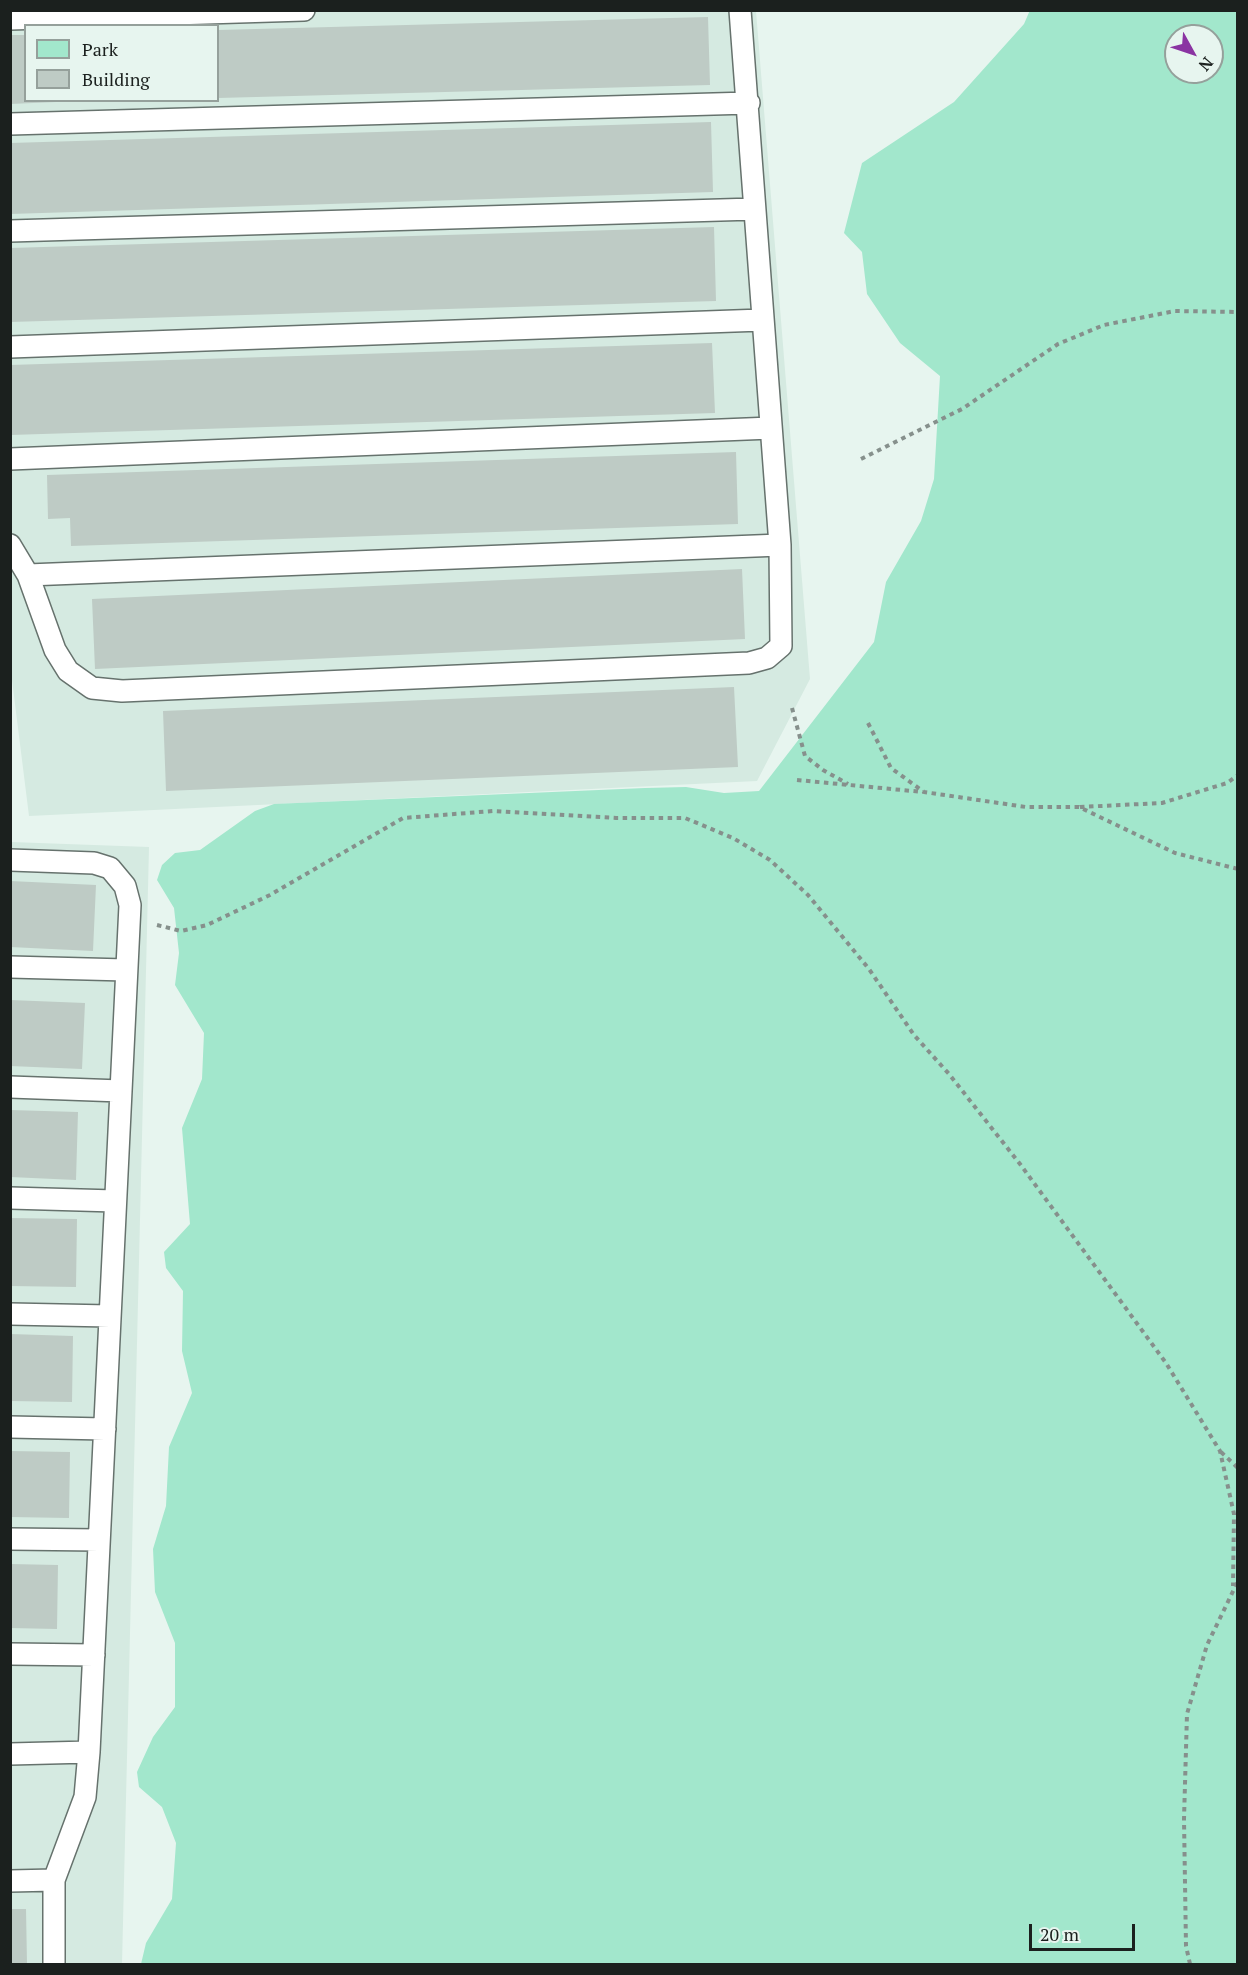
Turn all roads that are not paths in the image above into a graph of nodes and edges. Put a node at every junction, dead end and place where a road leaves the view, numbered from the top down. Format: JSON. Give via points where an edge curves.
{"nodes":[{"id":1,"x":304,"y":10,"type":"edge"},
{"id":2,"x":740,"y":10,"type":"edge"},
{"id":3,"x":10,"y":19,"type":"edge"},
{"id":4,"x":749,"y":103,"type":"junction"},
{"id":5,"x":10,"y":124,"type":"edge"},
{"id":6,"x":754,"y":209,"type":"junction"},
{"id":7,"x":10,"y":231,"type":"edge"},
{"id":8,"x":762,"y":320,"type":"junction"},
{"id":9,"x":10,"y":347,"type":"edge"},
{"id":10,"x":771,"y":428,"type":"junction"},
{"id":11,"x":10,"y":459,"type":"edge"},
{"id":12,"x":10,"y":545,"type":"edge"},
{"id":13,"x":780,"y":545,"type":"junction"},
{"id":14,"x":28,"y":575,"type":"junction"},
{"id":15,"x":10,"y":860,"type":"edge"},
{"id":16,"x":10,"y":967,"type":"edge"},
{"id":17,"x":126,"y":970,"type":"junction"},
{"id":18,"x":10,"y":1087,"type":"edge"},
{"id":19,"x":121,"y":1091,"type":"junction"},
{"id":20,"x":10,"y":1198,"type":"edge"},
{"id":21,"x":116,"y":1201,"type":"junction"},
{"id":22,"x":10,"y":1314,"type":"edge"},
{"id":23,"x":110,"y":1316,"type":"junction"},
{"id":24,"x":10,"y":1427,"type":"edge"},
{"id":25,"x":105,"y":1429,"type":"junction"},
{"id":26,"x":10,"y":1539,"type":"edge"},
{"id":27,"x":99,"y":1540,"type":"junction"},
{"id":28,"x":10,"y":1654,"type":"edge"},
{"id":29,"x":94,"y":1655,"type":"junction"},
{"id":30,"x":89,"y":1752,"type":"junction"},
{"id":31,"x":10,"y":1754,"type":"edge"},
{"id":32,"x":54,"y":1880,"type":"junction"},
{"id":33,"x":10,"y":1881,"type":"edge"},
{"id":34,"x":54,"y":1965,"type":"edge"}],
"edges":[{"from":1,"to":3,"type":"lane"},
{"from":2,"to":4,"type":"lane"},
{"from":4,"to":5,"type":"lane"},
{"from":4,"to":6,"type":"lane"},
{"from":6,"to":7,"type":"lane"},
{"from":6,"to":8,"type":"lane"},
{"from":8,"to":9,"type":"lane"},
{"from":8,"to":10,"type":"lane"},
{"from":10,"to":11,"type":"lane"},
{"from":10,"to":13,"type":"lane"},
{"from":12,"to":14,"type":"lane"},
{"from":13,"to":14,"type":"lane"},
{"from":13,"to":14,"type":"lane","via":[[781,646],[767,658],[749,663],[122,691],[92,688],[68,671],[55,650]]},
{"from":15,"to":17,"type":"lane","via":[[94,862],[110,868],[125,886],[130,905]]},
{"from":16,"to":17,"type":"lane"},
{"from":17,"to":19,"type":"lane"},
{"from":18,"to":19,"type":"lane"},
{"from":19,"to":21,"type":"lane"},
{"from":20,"to":21,"type":"lane"},
{"from":21,"to":23,"type":"lane"},
{"from":22,"to":23,"type":"lane"},
{"from":23,"to":25,"type":"lane"},
{"from":24,"to":25,"type":"lane"},
{"from":25,"to":27,"type":"lane"},
{"from":26,"to":27,"type":"lane"},
{"from":27,"to":29,"type":"lane"},
{"from":28,"to":29,"type":"lane"},
{"from":29,"to":30,"type":"lane"},
{"from":30,"to":31,"type":"lane"},
{"from":30,"to":32,"type":"lane","via":[[85,1797]]},
{"from":32,"to":33,"type":"lane"},
{"from":32,"to":34,"type":"lane"}]}
